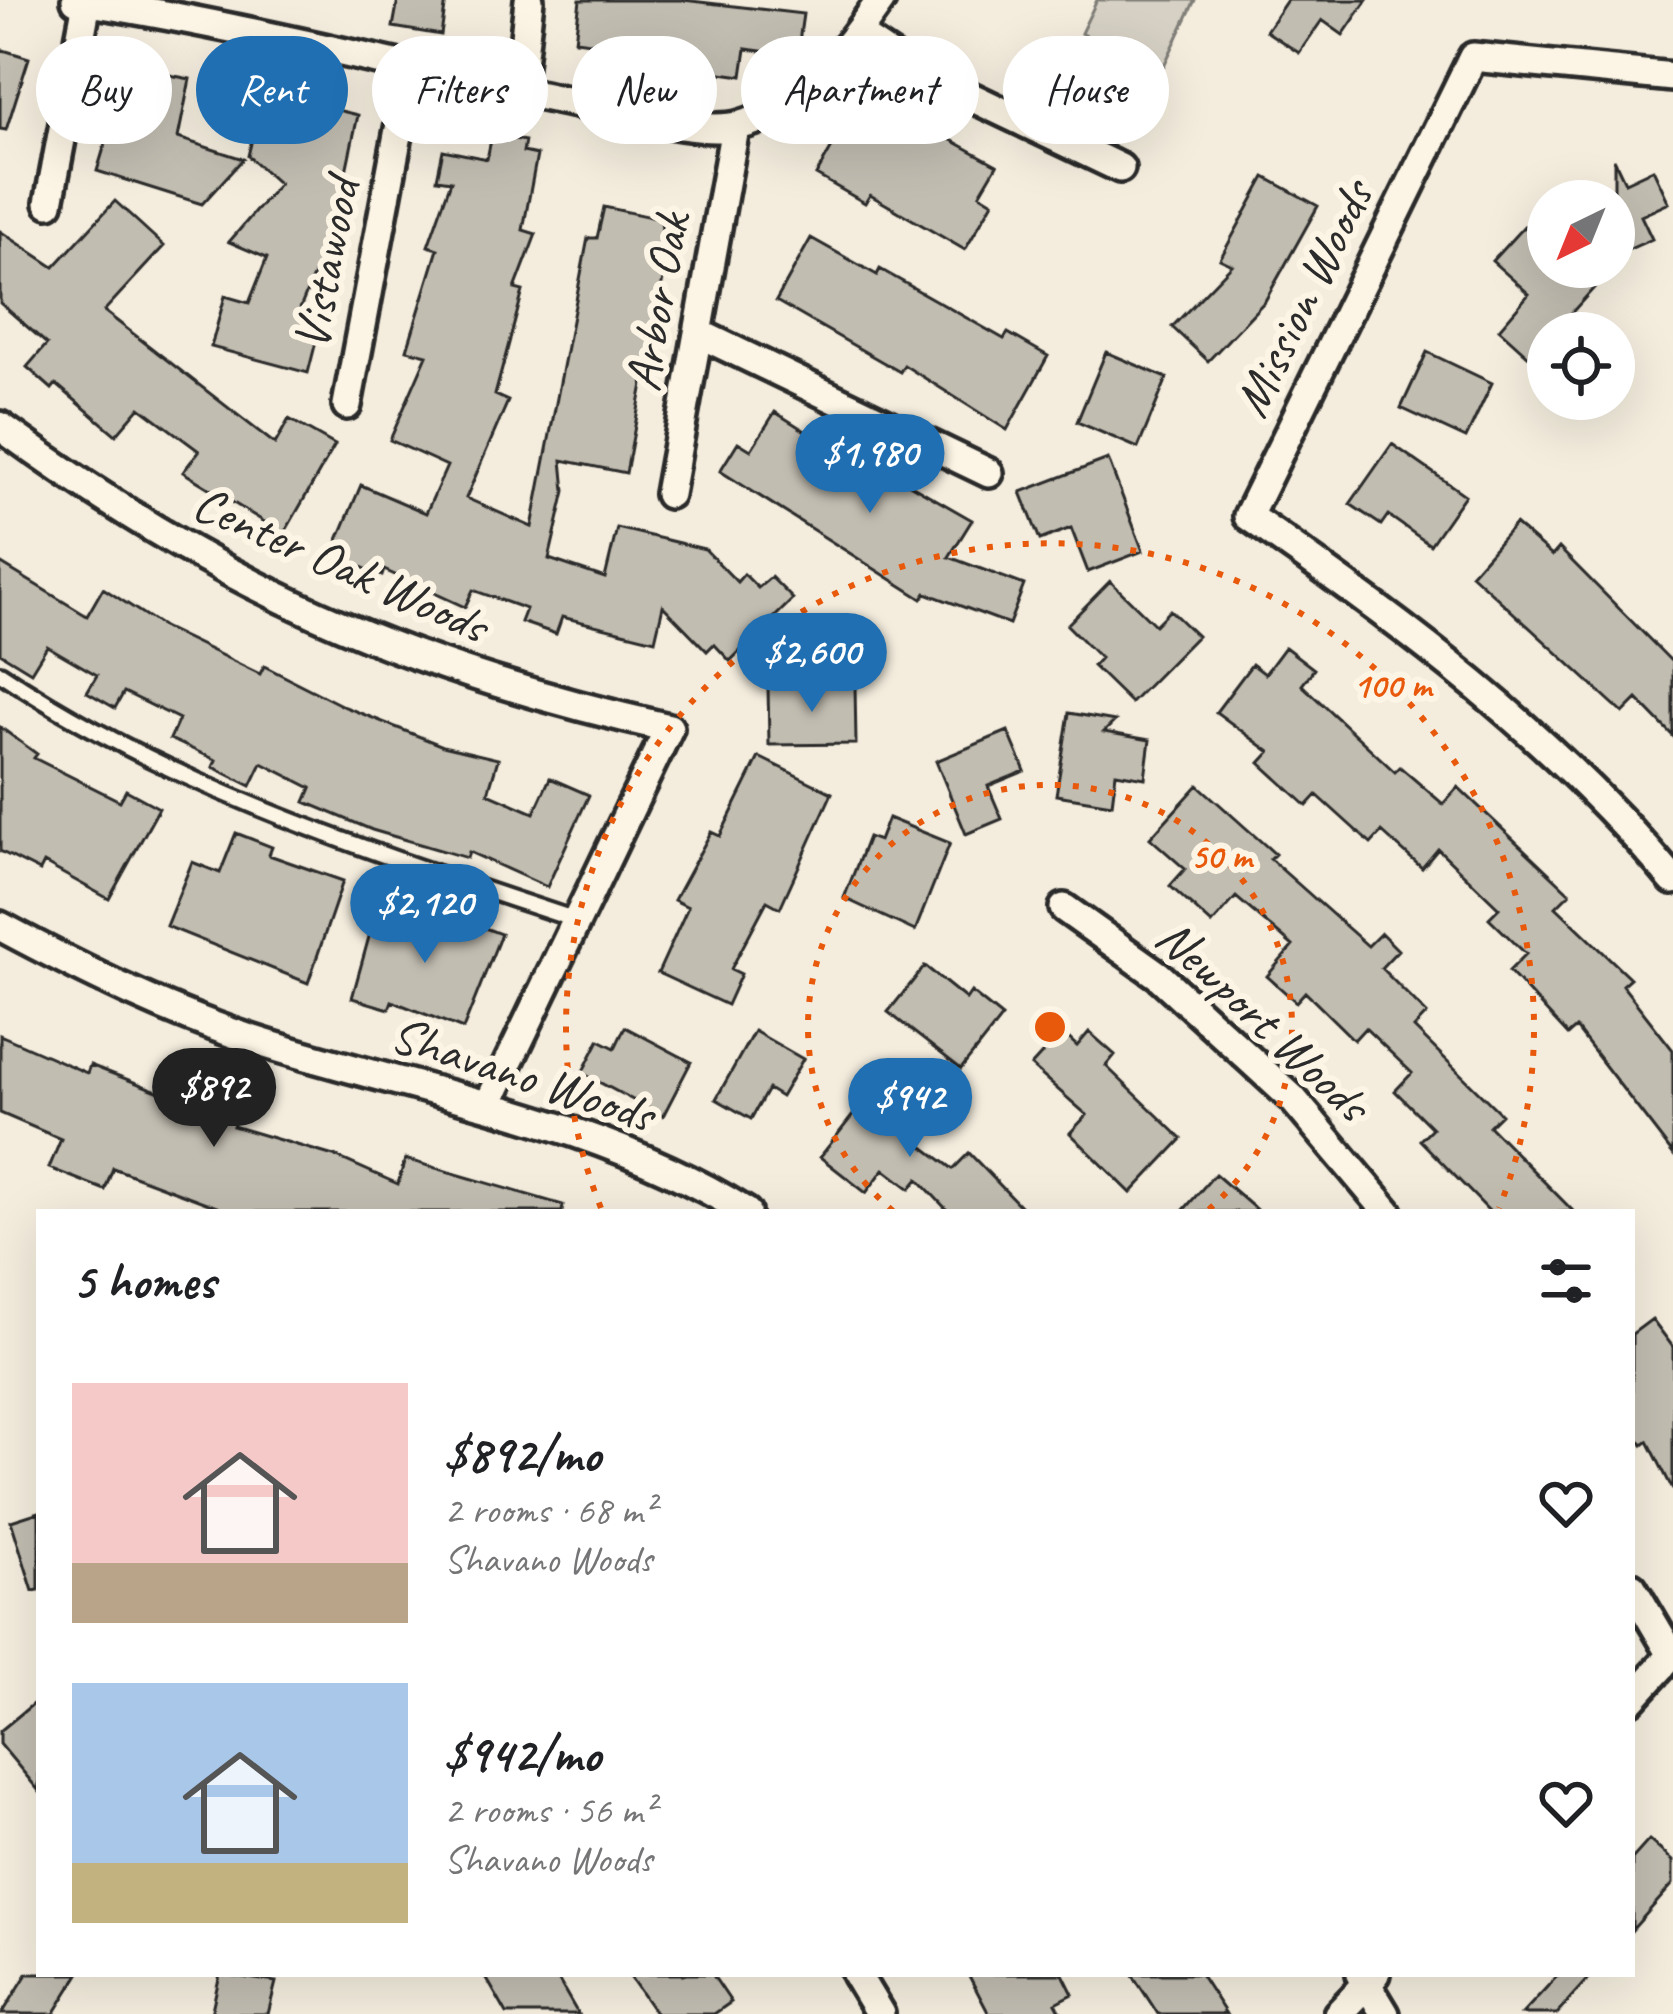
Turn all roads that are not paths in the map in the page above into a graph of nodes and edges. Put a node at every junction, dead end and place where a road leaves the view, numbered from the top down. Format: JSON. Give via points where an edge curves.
{"nodes":[{"id":1,"x":529,"y":0,"type":"edge"},
{"id":2,"x":881,"y":0,"type":"edge"},
{"id":3,"x":81,"y":1,"type":"edge"},
{"id":4,"x":192,"y":9,"type":"edge"},
{"id":5,"x":856,"y":34,"type":"junction"},
{"id":6,"x":525,"y":36,"type":"edge"},
{"id":7,"x":372,"y":59,"type":"edge"},
{"id":8,"x":1673,"y":77,"type":"edge"},
{"id":9,"x":548,"y":98,"type":"edge"},
{"id":10,"x":735,"y":128,"type":"junction"},
{"id":11,"x":396,"y":144,"type":"edge"},
{"id":12,"x":1120,"y":168,"type":"dead end"},
{"id":13,"x":49,"y":203,"type":"dead end"},
{"id":14,"x":700,"y":334,"type":"junction"},
{"id":15,"x":347,"y":405,"type":"dead end"},
{"id":16,"x":0,"y":426,"type":"edge"},
{"id":17,"x":989,"y":472,"type":"dead end"},
{"id":18,"x":669,"y":494,"type":"dead end"},
{"id":19,"x":0,"y":673,"type":"edge"},
{"id":20,"x":1673,"y":880,"type":"edge"},
{"id":21,"x":1064,"y":908,"type":"dead end"},
{"id":22,"x":576,"y":920,"type":"junction"},
{"id":23,"x":0,"y":926,"type":"edge"},
{"id":24,"x":489,"y":1103,"type":"junction"},
{"id":25,"x":740,"y":1209,"type":"edge"},
{"id":26,"x":1385,"y":1209,"type":"edge"},
{"id":27,"x":1635,"y":1592,"type":"edge"},
{"id":28,"x":1673,"y":1655,"type":"edge"},
{"id":29,"x":1635,"y":1696,"type":"edge"},
{"id":30,"x":858,"y":1977,"type":"edge"},
{"id":31,"x":1368,"y":1977,"type":"edge"},
{"id":32,"x":880,"y":2014,"type":"edge"},
{"id":33,"x":1338,"y":2014,"type":"edge"},
{"id":34,"x":1385,"y":2014,"type":"edge"}],
"edges":[{"from":1,"to":6,"type":"street"},
{"from":2,"to":5,"type":"street"},
{"from":3,"to":4,"type":"street"},
{"from":3,"to":13,"type":"street"},
{"from":4,"to":7,"type":"street"},
{"from":5,"to":10,"type":"street","via":[[815,83]]},
{"from":5,"to":12,"type":"street"},
{"from":8,"to":20,"type":"street","name":"Mission Woods","via":[[1473,57],[1248,516],[1487,694]]},
{"from":9,"to":10,"type":"street"},
{"from":10,"to":14,"type":"street","name":"Arbor Oak"},
{"from":11,"to":15,"type":"street","name":"Vistawood"},
{"from":14,"to":17,"type":"street"},
{"from":14,"to":18,"type":"street","name":"Arbor Oak"},
{"from":16,"to":22,"type":"street","name":"Center Oak Woods","via":[[107,504],[243,584],[388,649],[538,698],[669,728]]},
{"from":19,"to":22,"type":"lane","via":[[56,711],[285,823]]},
{"from":21,"to":26,"type":"street","name":"Newport Woods","via":[[1158,975],[1292,1098]]},
{"from":22,"to":24,"type":"street"},
{"from":23,"to":24,"type":"street","name":"Shavano Woods","via":[[102,980],[262,1043]]},
{"from":24,"to":25,"type":"street","name":"Shavano Woods","via":[[626,1152]]},
{"from":27,"to":28,"type":"street"},
{"from":28,"to":29,"type":"street"},
{"from":30,"to":32,"type":"street"},
{"from":31,"to":33,"type":"street"},
{"from":31,"to":34,"type":"street"}]}
